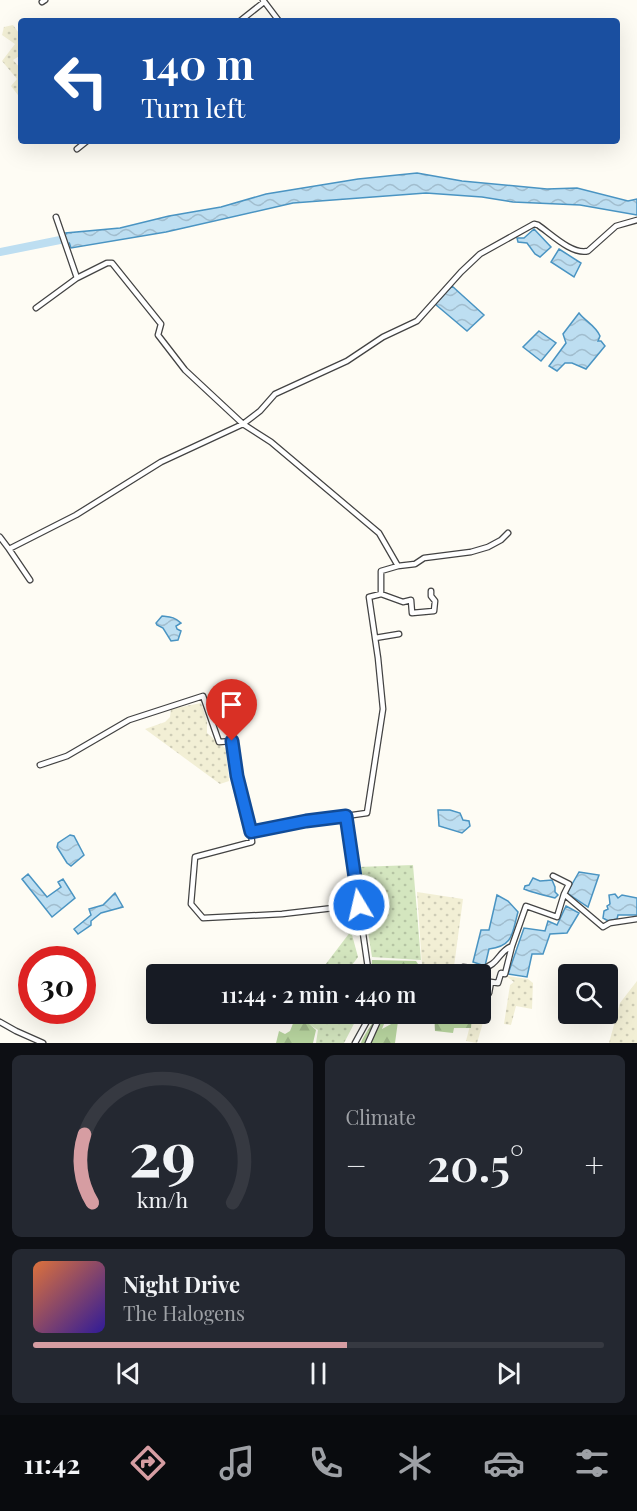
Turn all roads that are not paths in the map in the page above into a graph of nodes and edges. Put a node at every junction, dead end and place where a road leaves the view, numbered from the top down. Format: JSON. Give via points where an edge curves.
{"nodes":[{"id":1,"x":263,"y":1,"type":"edge"},
{"id":2,"x":243,"y":18,"type":"edge"},
{"id":3,"x":277,"y":18,"type":"edge"},
{"id":4,"x":83,"y":144,"type":"edge"},
{"id":5,"x":77,"y":148,"type":"dead end"},
{"id":6,"x":56,"y":217,"type":"dead end"},
{"id":7,"x":637,"y":220,"type":"edge"},
{"id":8,"x":77,"y":278,"type":"junction"},
{"id":9,"x":36,"y":308,"type":"dead end"},
{"id":10,"x":243,"y":424,"type":"junction"},
{"id":11,"x":508,"y":533,"type":"dead end"},
{"id":12,"x":0,"y":537,"type":"edge"},
{"id":13,"x":9,"y":549,"type":"junction"},
{"id":14,"x":398,"y":566,"type":"junction"},
{"id":15,"x":30,"y":579,"type":"dead end"},
{"id":16,"x":431,"y":591,"type":"dead end"},
{"id":17,"x":381,"y":594,"type":"junction"},
{"id":18,"x":399,"y":634,"type":"dead end"},
{"id":19,"x":375,"y":638,"type":"junction"},
{"id":20,"x":40,"y":765,"type":"dead end"},
{"id":21,"x":346,"y":816,"type":"junction"},
{"id":22,"x":251,"y":832,"type":"junction"},
{"id":23,"x":553,"y":876,"type":"dead end"},
{"id":24,"x":564,"y":894,"type":"junction"},
{"id":25,"x":359,"y":905,"type":"junction"},
{"id":26,"x":637,"y":919,"type":"edge"},
{"id":27,"x":512,"y":946,"type":"junction"},
{"id":28,"x":367,"y":964,"type":"edge"},
{"id":29,"x":491,"y":966,"type":"edge"},
{"id":30,"x":491,"y":982,"type":"edge"},
{"id":31,"x":0,"y":1022,"type":"edge"},
{"id":32,"x":365,"y":1024,"type":"edge"},
{"id":33,"x":377,"y":1024,"type":"edge"},
{"id":34,"x":43,"y":1043,"type":"edge"},
{"id":35,"x":355,"y":1043,"type":"edge"},
{"id":36,"x":368,"y":1043,"type":"edge"}],
"edges":[{"from":1,"to":2,"type":"street"},
{"from":1,"to":3,"type":"street"},
{"from":4,"to":5,"type":"street"},
{"from":6,"to":8,"type":"street"},
{"from":7,"to":10,"type":"street","via":[[616,226],[582,252],[538,225],[519,231],[480,254],[417,321],[347,361],[275,394]]},
{"from":8,"to":9,"type":"street"},
{"from":8,"to":10,"type":"street","via":[[107,262],[116,266],[161,324],[158,335],[185,370]]},
{"from":10,"to":13,"type":"street","via":[[161,462],[76,515]]},
{"from":10,"to":14,"type":"street","via":[[271,442],[379,533]]},
{"from":11,"to":14,"type":"street","via":[[480,549]]},
{"from":12,"to":13,"type":"street"},
{"from":13,"to":15,"type":"street"},
{"from":14,"to":17,"type":"street","via":[[381,571]]},
{"from":16,"to":17,"type":"street","via":[[434,611],[412,614],[411,600],[403,602]]},
{"from":17,"to":19,"type":"street","via":[[369,597]]},
{"from":18,"to":19,"type":"street"},
{"from":19,"to":21,"type":"street","via":[[382,710],[367,813]]},
{"from":20,"to":22,"type":"street","via":[[67,756],[129,720],[203,696],[219,742],[232,741]]},
{"from":21,"to":22,"type":"street"},
{"from":21,"to":25,"type":"street"},
{"from":22,"to":25,"type":"street","via":[[252,842],[195,857],[191,904],[203,918]]},
{"from":23,"to":24,"type":"street","via":[[569,884]]},
{"from":24,"to":26,"type":"street","via":[[603,927],[610,922]]},
{"from":24,"to":27,"type":"street","via":[[557,917],[526,906]]},
{"from":25,"to":28,"type":"street"},
{"from":27,"to":29,"type":"street","via":[[504,949]]},
{"from":27,"to":30,"type":"street","via":[[505,974],[501,972],[498,983]]},
{"from":31,"to":34,"type":"street"},
{"from":32,"to":35,"type":"street"},
{"from":33,"to":36,"type":"street"}]}
